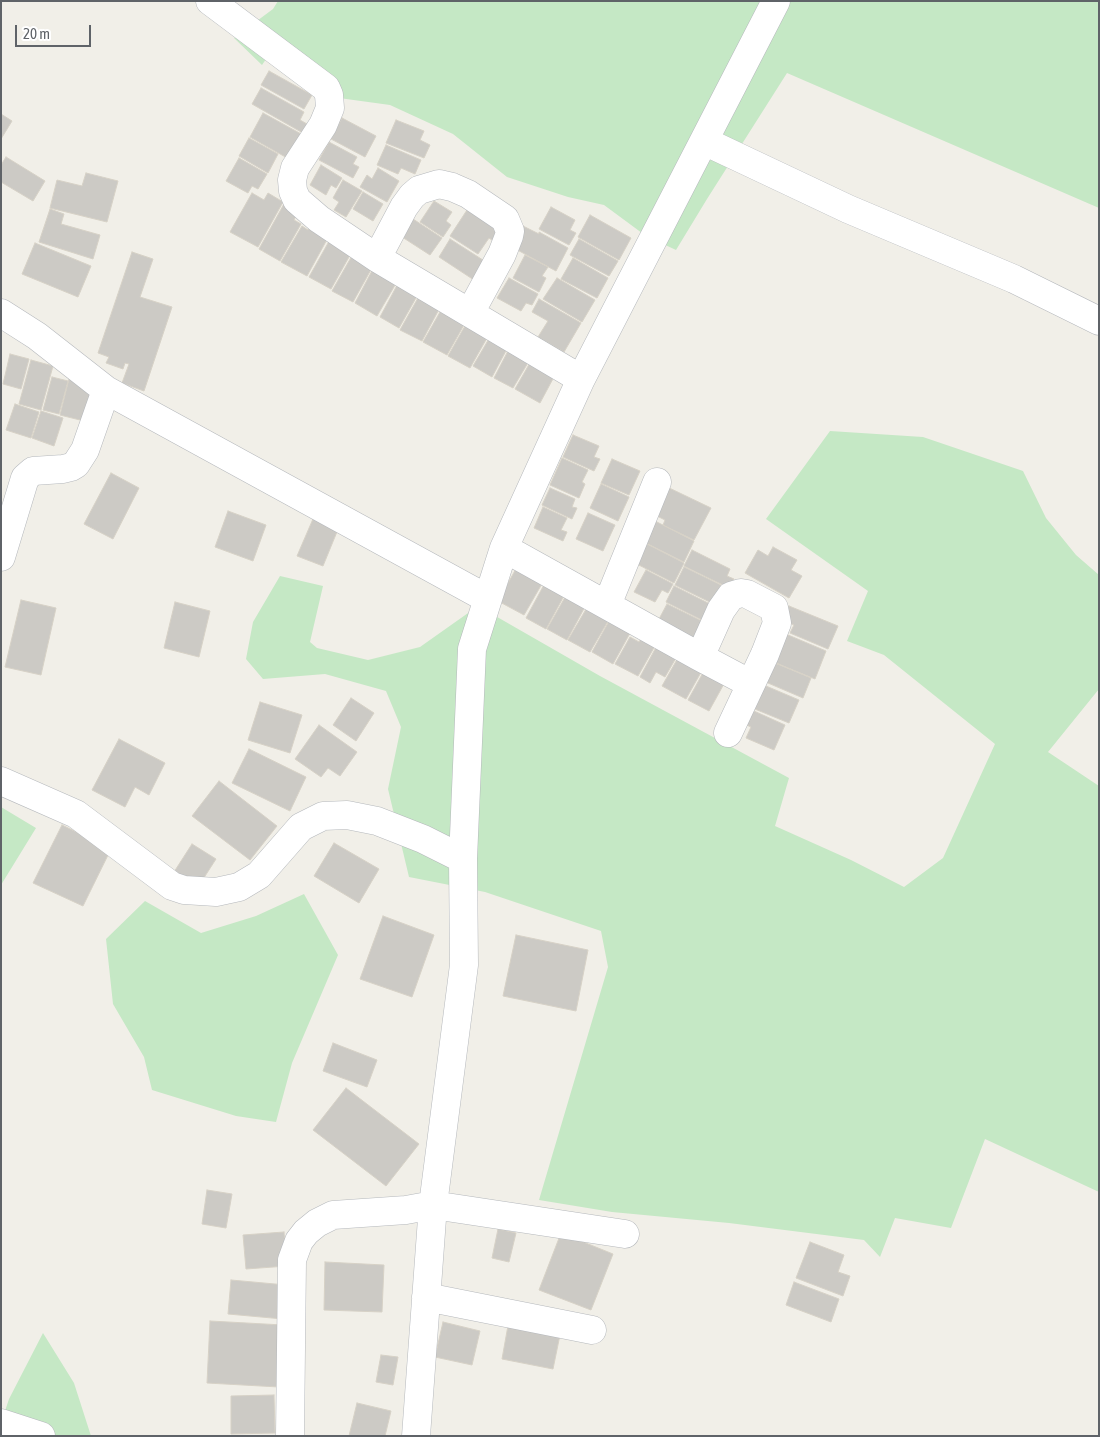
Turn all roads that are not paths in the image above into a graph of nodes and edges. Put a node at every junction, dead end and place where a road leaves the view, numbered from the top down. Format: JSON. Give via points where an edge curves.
{"nodes":[{"id":1,"x":210,"y":1,"type":"edge"},
{"id":2,"x":776,"y":1,"type":"edge"},
{"id":3,"x":704,"y":141,"type":"junction"},
{"id":4,"x":378,"y":258,"type":"junction"},
{"id":5,"x":1,"y":312,"type":"edge"},
{"id":6,"x":470,"y":313,"type":"junction"},
{"id":7,"x":1099,"y":321,"type":"edge"},
{"id":8,"x":581,"y":379,"type":"junction"},
{"id":9,"x":106,"y":390,"type":"junction"},
{"id":10,"x":657,"y":482,"type":"dead end"},
{"id":11,"x":504,"y":548,"type":"junction"},
{"id":12,"x":1,"y":557,"type":"edge"},
{"id":13,"x":488,"y":599,"type":"junction"},
{"id":14,"x":607,"y":604,"type":"junction"},
{"id":15,"x":700,"y":657,"type":"junction"},
{"id":16,"x":751,"y":684,"type":"junction"},
{"id":17,"x":728,"y":733,"type":"dead end"},
{"id":18,"x":1,"y":781,"type":"edge"},
{"id":19,"x":463,"y":859,"type":"junction"},
{"id":20,"x":433,"y":1205,"type":"junction"},
{"id":21,"x":625,"y":1234,"type":"dead end"},
{"id":22,"x":426,"y":1297,"type":"junction"},
{"id":23,"x":592,"y":1330,"type":"dead end"},
{"id":24,"x":1,"y":1423,"type":"edge"},
{"id":25,"x":41,"y":1436,"type":"edge"},
{"id":26,"x":290,"y":1436,"type":"edge"},
{"id":27,"x":416,"y":1436,"type":"edge"}],
"edges":[{"from":1,"to":4,"type":"street","via":[[326,88],[330,108],[316,137],[295,168],[292,191],[297,200],[319,218]]},
{"from":2,"to":3,"type":"street"},
{"from":3,"to":7,"type":"street"},
{"from":3,"to":8,"type":"street"},
{"from":4,"to":6,"type":"street"},
{"from":4,"to":6,"type":"street","via":[[404,207],[419,190],[439,184],[468,194],[505,220],[510,231],[502,254]]},
{"from":5,"to":9,"type":"street"},
{"from":6,"to":8,"type":"street"},
{"from":8,"to":11,"type":"street"},
{"from":9,"to":12,"type":"street","via":[[76,464],[63,469],[33,471],[25,478]]},
{"from":9,"to":13,"type":"street"},
{"from":10,"to":14,"type":"street"},
{"from":11,"to":13,"type":"street"},
{"from":11,"to":14,"type":"street"},
{"from":13,"to":19,"type":"street","via":[[472,649]]},
{"from":14,"to":15,"type":"street"},
{"from":15,"to":16,"type":"street"},
{"from":15,"to":16,"type":"street","via":[[726,600],[741,593],[760,600],[774,608],[777,623]]},
{"from":16,"to":17,"type":"street"},
{"from":18,"to":19,"type":"street","via":[[76,814],[172,886],[184,890],[216,892],[239,887],[259,875],[301,827],[323,816],[347,815],[376,821],[424,839]]},
{"from":19,"to":20,"type":"street","via":[[464,965]]},
{"from":20,"to":21,"type":"street"},
{"from":20,"to":22,"type":"street"},
{"from":20,"to":26,"type":"street","via":[[333,1215],[317,1223],[299,1240],[292,1260]]},
{"from":22,"to":23,"type":"street"},
{"from":22,"to":27,"type":"street"},
{"from":24,"to":25,"type":"street"}]}
